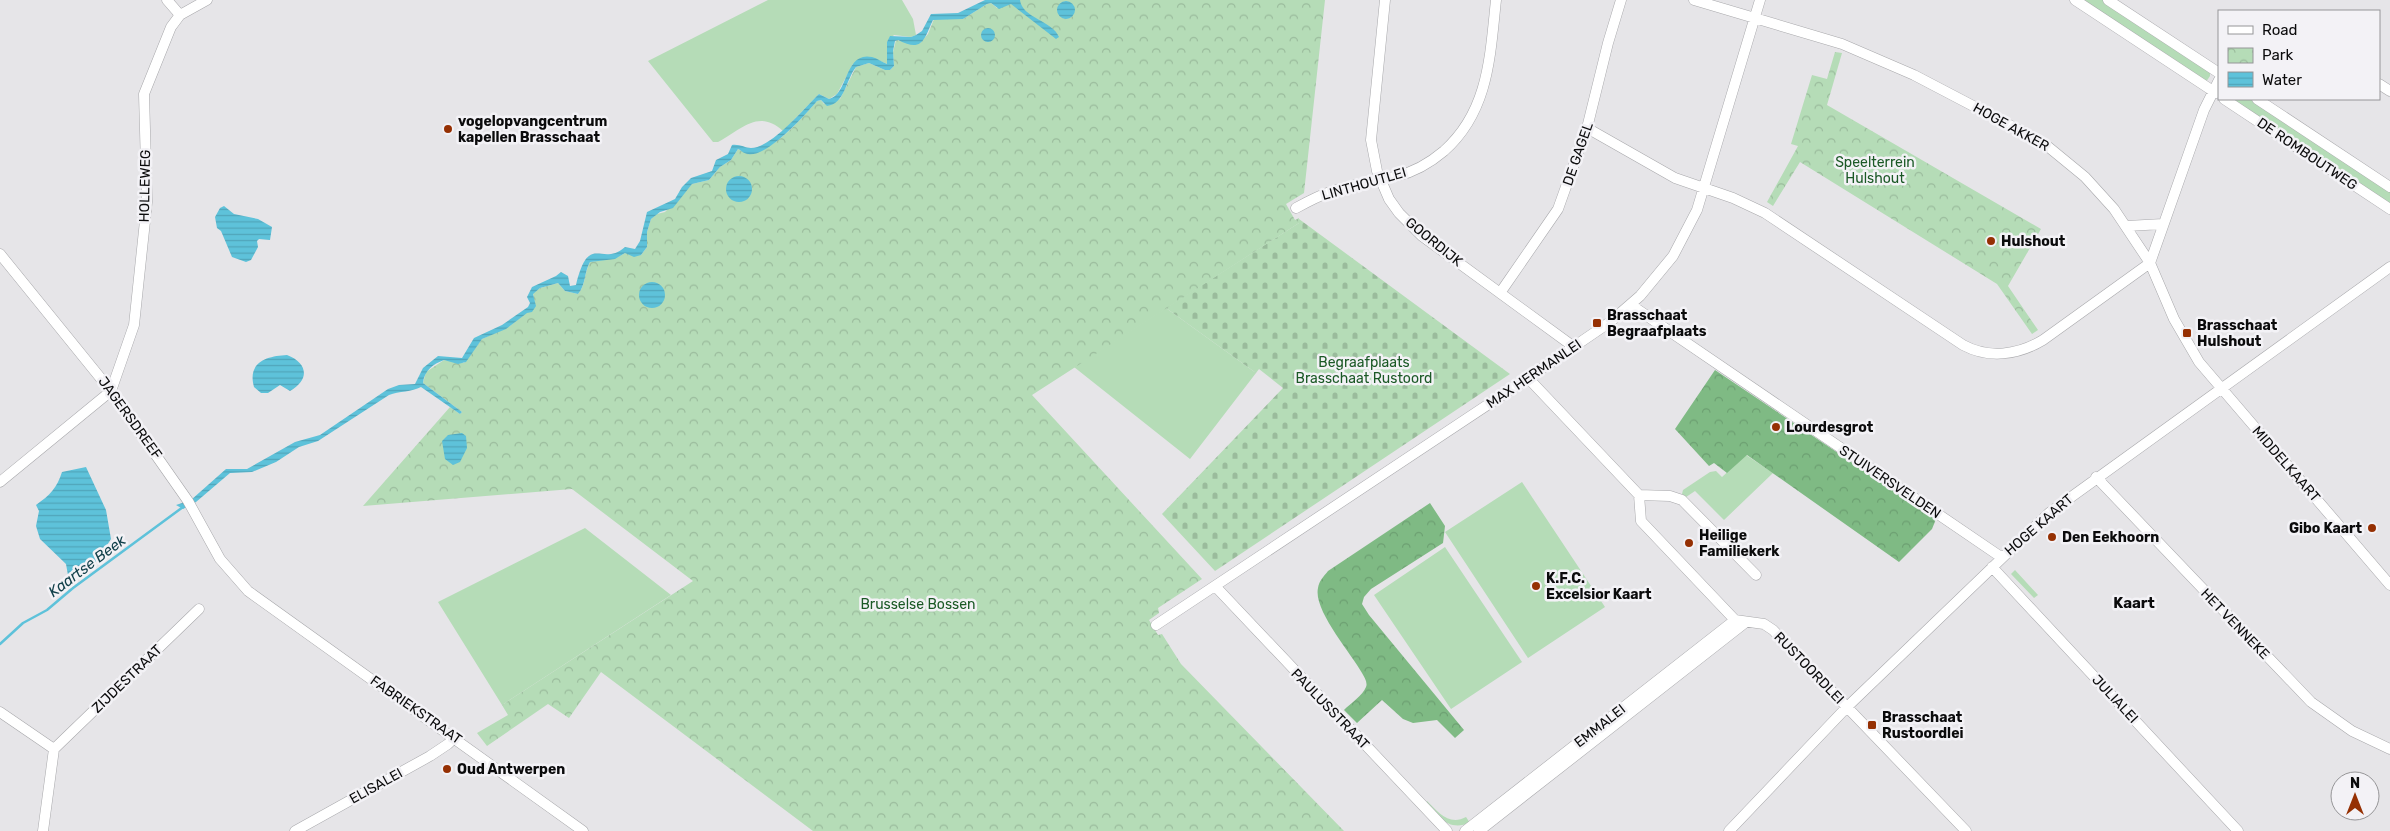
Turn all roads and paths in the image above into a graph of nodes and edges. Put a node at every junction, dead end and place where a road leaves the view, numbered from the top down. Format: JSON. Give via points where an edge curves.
{"nodes":[{"id":1,"x":167,"y":0,"type":"edge"},
{"id":2,"x":207,"y":0,"type":"edge"},
{"id":3,"x":1385,"y":0,"type":"edge"},
{"id":4,"x":1496,"y":0,"type":"edge"},
{"id":5,"x":1622,"y":0,"type":"edge"},
{"id":6,"x":1694,"y":0,"type":"edge"},
{"id":7,"x":1760,"y":0,"type":"edge"},
{"id":8,"x":2075,"y":0,"type":"edge"},
{"id":9,"x":2108,"y":0,"type":"edge"},
{"id":10,"x":180,"y":15,"type":"junction"},
{"id":11,"x":1755,"y":19,"type":"junction"},
{"id":12,"x":2218,"y":72,"type":"edge"},
{"id":13,"x":2215,"y":93,"type":"edge"},
{"id":14,"x":2226,"y":100,"type":"edge"},
{"id":15,"x":2259,"y":100,"type":"edge"},
{"id":16,"x":1588,"y":128,"type":"junction"},
{"id":17,"x":1380,"y":180,"type":"junction"},
{"id":18,"x":2390,"y":187,"type":"edge"},
{"id":19,"x":1705,"y":189,"type":"junction"},
{"id":20,"x":1296,"y":208,"type":"dead end"},
{"id":21,"x":2390,"y":209,"type":"edge"},
{"id":22,"x":2163,"y":224,"type":"junction"},
{"id":23,"x":2127,"y":226,"type":"junction"},
{"id":24,"x":0,"y":254,"type":"edge"},
{"id":25,"x":2150,"y":263,"type":"junction"},
{"id":26,"x":2390,"y":267,"type":"edge"},
{"id":27,"x":1500,"y":293,"type":"junction"},
{"id":28,"x":1631,"y":305,"type":"junction"},
{"id":29,"x":1574,"y":347,"type":"junction"},
{"id":30,"x":1528,"y":378,"type":"junction"},
{"id":31,"x":2221,"y":389,"type":"junction"},
{"id":32,"x":111,"y":391,"type":"junction"},
{"id":33,"x":2096,"y":477,"type":"junction"},
{"id":34,"x":0,"y":482,"type":"edge"},
{"id":35,"x":1639,"y":494,"type":"junction"},
{"id":36,"x":2001,"y":557,"type":"junction"},
{"id":37,"x":1992,"y":567,"type":"junction"},
{"id":38,"x":1756,"y":574,"type":"dead end"},
{"id":39,"x":2390,"y":585,"type":"edge"},
{"id":40,"x":1215,"y":586,"type":"junction"},
{"id":41,"x":248,"y":591,"type":"joint"},
{"id":42,"x":199,"y":609,"type":"dead end"},
{"id":43,"x":1735,"y":620,"type":"junction"},
{"id":44,"x":1746,"y":622,"type":"junction"},
{"id":45,"x":1156,"y":625,"type":"dead end"},
{"id":46,"x":1847,"y":707,"type":"junction"},
{"id":47,"x":0,"y":712,"type":"edge"},
{"id":48,"x":454,"y":738,"type":"junction"},
{"id":49,"x":54,"y":749,"type":"junction"},
{"id":50,"x":2390,"y":749,"type":"edge"},
{"id":51,"x":44,"y":831,"type":"edge"},
{"id":52,"x":295,"y":831,"type":"edge"},
{"id":53,"x":583,"y":831,"type":"edge"},
{"id":54,"x":1447,"y":831,"type":"edge"},
{"id":55,"x":1465,"y":831,"type":"edge"},
{"id":56,"x":1479,"y":831,"type":"edge"},
{"id":57,"x":1729,"y":831,"type":"edge"},
{"id":58,"x":1966,"y":831,"type":"edge"},
{"id":59,"x":2238,"y":831,"type":"edge"}],
"edges":[{"from":1,"to":10,"type":"street"},
{"from":2,"to":10,"type":"street"},
{"from":3,"to":17,"type":"street","name":"GOORDIJK","via":[[1372,123],[1374,157]]},
{"from":4,"to":17,"type":"street","name":"LINTHOUTLEI","via":[[1488,74],[1478,106],[1470,119],[1451,144],[1427,163]]},
{"from":5,"to":16,"type":"street","name":"DE GAGEL"},
{"from":6,"to":11,"type":"street","name":"HOGE AKKER"},
{"from":7,"to":11,"type":"street","name":"MAX HERMANLEI"},
{"from":8,"to":13,"type":"street"},
{"from":9,"to":12,"type":"street"},
{"from":10,"to":32,"type":"street","name":"HOLLEWEG","via":[[144,94],[147,202],[134,326]]},
{"from":11,"to":19,"type":"street","name":"MAX HERMANLEI"},
{"from":11,"to":23,"type":"street","name":"HOGE AKKER","via":[[1866,53],[2021,130],[2046,145],[2085,177]]},
{"from":13,"to":22,"type":"street"},
{"from":14,"to":21,"type":"street","name":"DE ROMBOUTWEG"},
{"from":15,"to":18,"type":"street","name":"DE ROMBOUTWEG"},
{"from":16,"to":19,"type":"street","via":[[1661,171]]},
{"from":16,"to":27,"type":"street","name":"DE GAGEL","via":[[1558,210]]},
{"from":17,"to":20,"type":"street","name":"LINTHOUTLEI","via":[[1331,191]]},
{"from":17,"to":27,"type":"street","name":"GOORDIJK","via":[[1410,226]]},
{"from":19,"to":25,"type":"street","via":[[1752,205],[1963,345],[1985,353],[2002,354],[2030,348]]},
{"from":19,"to":28,"type":"street","name":"MAX HERMANLEI","via":[[1694,218],[1673,256]]},
{"from":22,"to":23,"type":"street"},
{"from":22,"to":25,"type":"street"},
{"from":23,"to":25,"type":"street","name":"HOGE AKKER"},
{"from":24,"to":32,"type":"street","name":"JAGERSDREEF"},
{"from":25,"to":31,"type":"street","name":"HOGE AKKER","via":[[2182,334]]},
{"from":26,"to":31,"type":"street","name":"HOGE KAART"},
{"from":27,"to":29,"type":"street","name":"GOORDIJK"},
{"from":28,"to":29,"type":"street","name":"MAX HERMANLEI"},
{"from":28,"to":36,"type":"street","name":"STUIVERSVELDEN"},
{"from":29,"to":30,"type":"street","name":"MAX HERMANLEI"},
{"from":30,"to":35,"type":"street"},
{"from":30,"to":40,"type":"street","name":"MAX HERMANLEI"},
{"from":31,"to":33,"type":"street","name":"HOGE KAART"},
{"from":31,"to":39,"type":"street","name":"MIDDELKAART"},
{"from":32,"to":34,"type":"street"},
{"from":32,"to":41,"type":"street","name":"JAGERSDREEF","via":[[190,503],[220,559]]},
{"from":33,"to":36,"type":"street","name":"HOGE KAART","via":[[2049,513]]},
{"from":33,"to":50,"type":"street","name":"HET VENNEKE","via":[[2311,702],[2352,732]]},
{"from":35,"to":38,"type":"street","via":[[1682,500]]},
{"from":35,"to":43,"type":"street","via":[[1641,521]]},
{"from":36,"to":37,"type":"street","name":"HOGE KAART"},
{"from":37,"to":46,"type":"street","name":"HOGE KAART"},
{"from":37,"to":59,"type":"street","name":"JULIALEI"},
{"from":40,"to":45,"type":"street","name":"MAX HERMANLEI"},
{"from":40,"to":54,"type":"street","name":"PAULUSSTRAAT"},
{"from":41,"to":48,"type":"street","name":"FABRIEKSTRAAT"},
{"from":42,"to":49,"type":"street","name":"ZIJDESTRAAT"},
{"from":43,"to":44,"type":"street","name":"RUSTOORDLEI"},
{"from":43,"to":55,"type":"street","name":"EMMALEI"},
{"from":44,"to":46,"type":"street","name":"RUSTOORDLEI","via":[[1764,624],[1773,630]]},
{"from":44,"to":56,"type":"street","name":"EMMALEI"},
{"from":46,"to":57,"type":"street","name":"HOGE KAART"},
{"from":46,"to":58,"type":"street","name":"RUSTOORDLEI"},
{"from":47,"to":49,"type":"street"},
{"from":48,"to":52,"type":"street","name":"ELISALEI","via":[[430,756]]},
{"from":48,"to":53,"type":"street","name":"FABRIEKSTRAAT"},
{"from":49,"to":51,"type":"street"}]}
